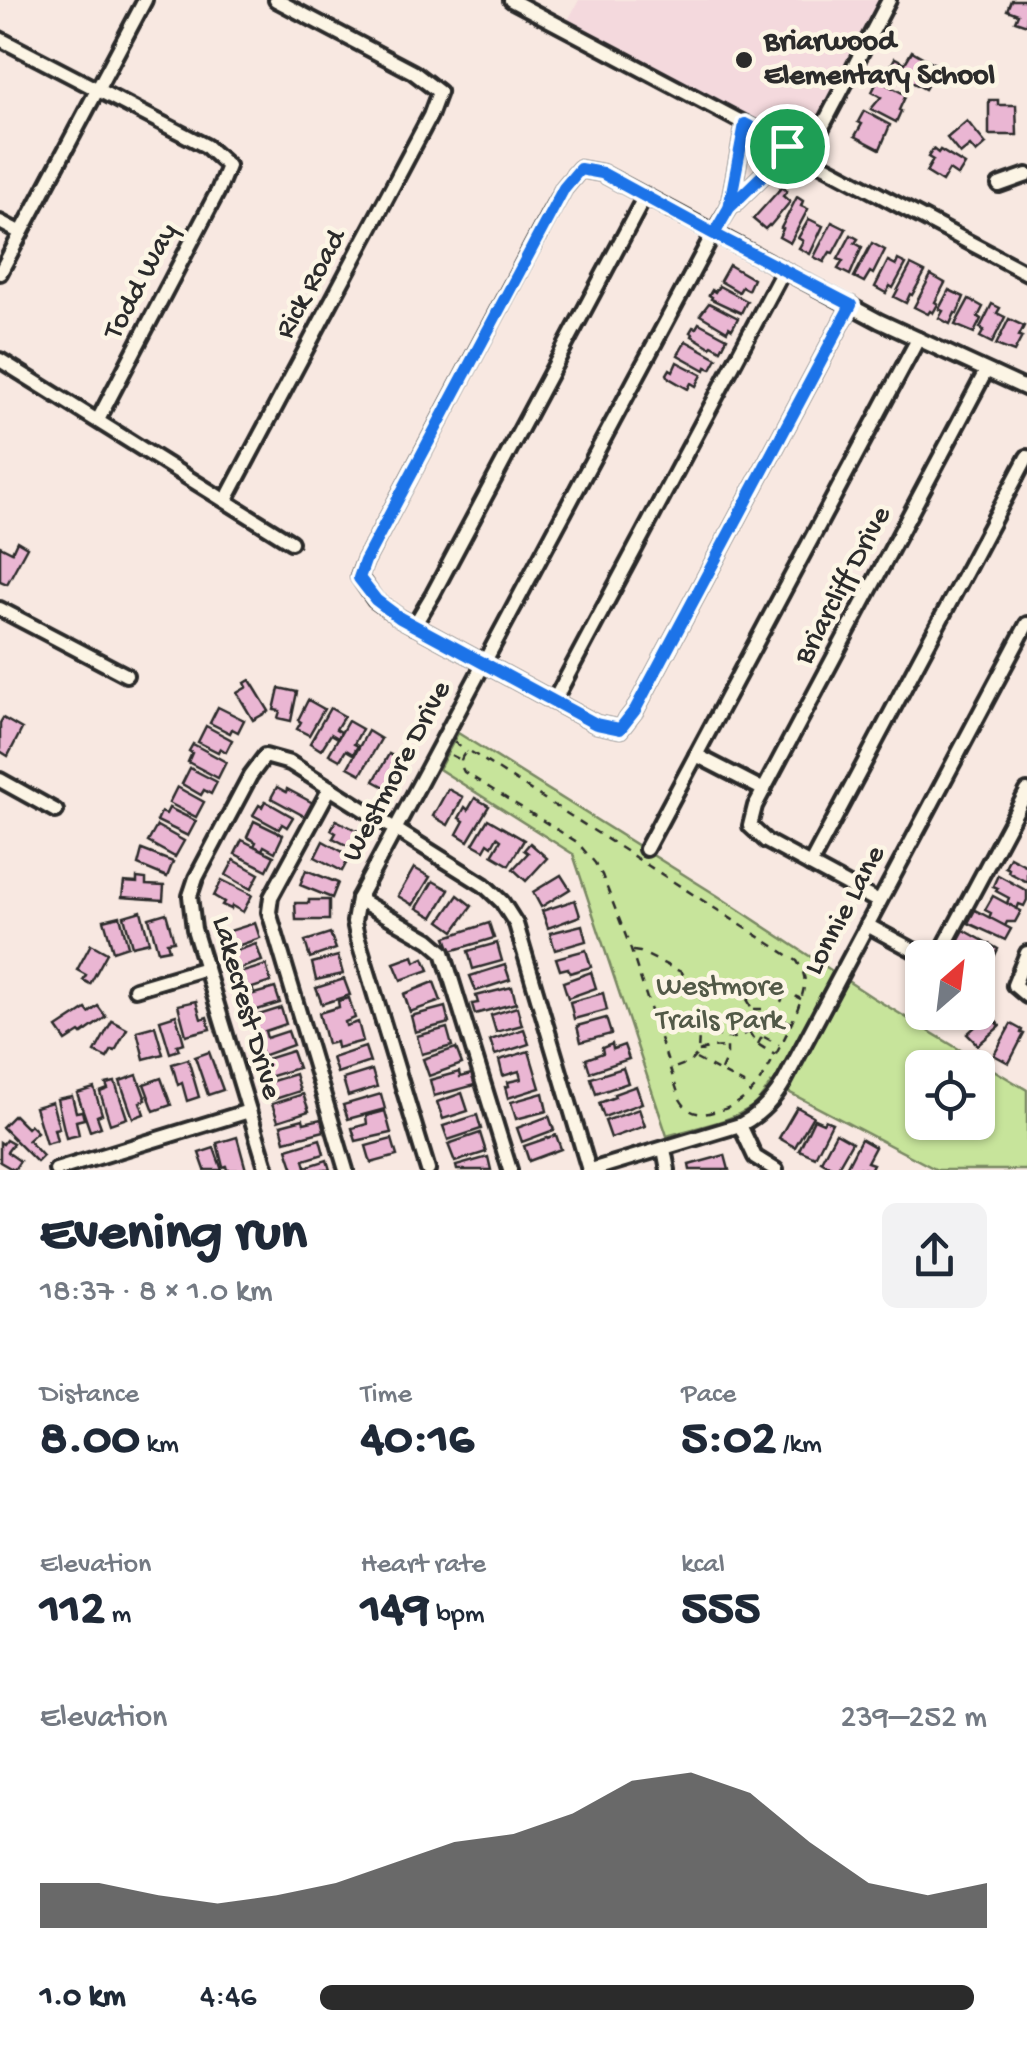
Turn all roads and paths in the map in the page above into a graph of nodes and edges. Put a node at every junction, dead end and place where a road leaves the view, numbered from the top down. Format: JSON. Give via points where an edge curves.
{"nodes":[{"id":1,"x":145,"y":0,"type":"edge"},
{"id":2,"x":276,"y":0,"type":"edge"},
{"id":3,"x":511,"y":0,"type":"edge"},
{"id":4,"x":890,"y":0,"type":"edge"},
{"id":5,"x":0,"y":39,"type":"edge"},
{"id":6,"x":97,"y":90,"type":"junction"},
{"id":7,"x":745,"y":124,"type":"junction"},
{"id":8,"x":787,"y":146,"type":"junction"},
{"id":9,"x":807,"y":156,"type":"junction"},
{"id":10,"x":1027,"y":175,"type":"edge"},
{"id":11,"x":999,"y":185,"type":"dead end"},
{"id":12,"x":646,"y":196,"type":"junction"},
{"id":13,"x":729,"y":208,"type":"junction"},
{"id":14,"x":0,"y":222,"type":"edge"},
{"id":15,"x":21,"y":233,"type":"junction"},
{"id":16,"x":714,"y":234,"type":"junction"},
{"id":17,"x":784,"y":270,"type":"junction"},
{"id":18,"x":1027,"y":272,"type":"edge"},
{"id":19,"x":0,"y":273,"type":"edge"},
{"id":20,"x":851,"y":305,"type":"junction"},
{"id":21,"x":918,"y":339,"type":"junction"},
{"id":22,"x":0,"y":360,"type":"edge"},
{"id":23,"x":986,"y":371,"type":"junction"},
{"id":24,"x":1027,"y":389,"type":"edge"},
{"id":25,"x":98,"y":420,"type":"junction"},
{"id":26,"x":1027,"y":458,"type":"edge"},
{"id":27,"x":226,"y":500,"type":"junction"},
{"id":28,"x":290,"y":542,"type":"dead end"},
{"id":29,"x":0,"y":609,"type":"edge"},
{"id":30,"x":1027,"y":624,"type":"edge"},
{"id":31,"x":414,"y":626,"type":"junction"},
{"id":32,"x":484,"y":664,"type":"junction"},
{"id":33,"x":126,"y":675,"type":"dead end"},
{"id":34,"x":554,"y":702,"type":"junction"},
{"id":35,"x":454,"y":742,"type":"dead end"},
{"id":36,"x":468,"y":752,"type":"junction"},
{"id":37,"x":452,"y":755,"type":"dead end"},
{"id":38,"x":696,"y":755,"type":"junction"},
{"id":39,"x":460,"y":760,"type":"junction"},
{"id":40,"x":0,"y":780,"type":"edge"},
{"id":41,"x":330,"y":788,"type":"junction"},
{"id":42,"x":764,"y":790,"type":"junction"},
{"id":43,"x":1027,"y":791,"type":"edge"},
{"id":44,"x":56,"y":811,"type":"dead end"},
{"id":45,"x":396,"y":830,"type":"junction"},
{"id":46,"x":646,"y":849,"type":"dead end"},
{"id":47,"x":810,"y":865,"type":"junction"},
{"id":48,"x":358,"y":899,"type":"junction"},
{"id":49,"x":880,"y":902,"type":"junction"},
{"id":50,"x":867,"y":925,"type":"junction"},
{"id":51,"x":948,"y":940,"type":"edge"},
{"id":52,"x":905,"y":946,"type":"edge"},
{"id":53,"x":632,"y":951,"type":"junction"},
{"id":54,"x":1027,"y":953,"type":"edge"},
{"id":55,"x":206,"y":968,"type":"junction"},
{"id":56,"x":771,"y":984,"type":"junction"},
{"id":57,"x":135,"y":989,"type":"dead end"},
{"id":58,"x":781,"y":989,"type":"junction"},
{"id":59,"x":768,"y":990,"type":"dead end"},
{"id":60,"x":1027,"y":996,"type":"edge"},
{"id":61,"x":748,"y":1000,"type":"junction"},
{"id":62,"x":802,"y":1000,"type":"junction"},
{"id":63,"x":701,"y":1008,"type":"junction"},
{"id":64,"x":752,"y":1010,"type":"junction"},
{"id":65,"x":774,"y":1014,"type":"junction"},
{"id":66,"x":700,"y":1019,"type":"junction"},
{"id":67,"x":791,"y":1023,"type":"junction"},
{"id":68,"x":748,"y":1030,"type":"junction"},
{"id":69,"x":763,"y":1036,"type":"junction"},
{"id":70,"x":727,"y":1038,"type":"junction"},
{"id":71,"x":758,"y":1044,"type":"junction"},
{"id":72,"x":780,"y":1045,"type":"junction"},
{"id":73,"x":726,"y":1046,"type":"junction"},
{"id":74,"x":775,"y":1055,"type":"junction"},
{"id":75,"x":696,"y":1056,"type":"junction"},
{"id":76,"x":670,"y":1069,"type":"junction"},
{"id":77,"x":720,"y":1072,"type":"junction"},
{"id":78,"x":754,"y":1089,"type":"junction"},
{"id":79,"x":249,"y":1111,"type":"junction"},
{"id":80,"x":740,"y":1125,"type":"junction"},
{"id":81,"x":664,"y":1148,"type":"junction"},
{"id":82,"x":56,"y":1170,"type":"edge"},
{"id":83,"x":267,"y":1170,"type":"edge"},
{"id":84,"x":346,"y":1170,"type":"edge"},
{"id":85,"x":428,"y":1170,"type":"edge"},
{"id":86,"x":510,"y":1170,"type":"edge"},
{"id":87,"x":590,"y":1170,"type":"edge"},
{"id":88,"x":668,"y":1170,"type":"edge"},
{"id":89,"x":776,"y":1170,"type":"edge"}],
"edges":[{"from":1,"to":6,"type":"street"},
{"from":2,"to":27,"type":"street","name":"Rick Road","via":[[439,92]]},
{"from":3,"to":7,"type":"street"},
{"from":4,"to":9,"type":"street"},
{"from":5,"to":6,"type":"street"},
{"from":6,"to":15,"type":"street"},
{"from":6,"to":25,"type":"street","name":"Todd Way","via":[[206,146],[228,166]]},
{"from":7,"to":8,"type":"street"},
{"from":7,"to":13,"type":"street","name":"Westmore Drive"},
{"from":8,"to":9,"type":"street"},
{"from":8,"to":13,"type":"street","name":"Westmore Drive"},
{"from":9,"to":18,"type":"street"},
{"from":10,"to":11,"type":"street"},
{"from":12,"to":16,"type":"street"},
{"from":12,"to":31,"type":"street"},
{"from":12,"to":31,"type":"street","via":[[580,169],[549,215],[359,578],[376,600]]},
{"from":13,"to":16,"type":"street","name":"Westmore Drive"},
{"from":14,"to":15,"type":"street"},
{"from":15,"to":19,"type":"street"},
{"from":16,"to":17,"type":"street"},
{"from":16,"to":32,"type":"street","name":"Westmore Drive"},
{"from":17,"to":20,"type":"street"},
{"from":17,"to":34,"type":"street"},
{"from":20,"to":21,"type":"street"},
{"from":20,"to":34,"type":"street","via":[[635,710],[620,729]]},
{"from":21,"to":23,"type":"street"},
{"from":21,"to":38,"type":"street"},
{"from":22,"to":25,"type":"street"},
{"from":23,"to":24,"type":"street"},
{"from":23,"to":42,"type":"street","name":"Briarcliff Drive"},
{"from":25,"to":27,"type":"street"},
{"from":26,"to":47,"type":"street"},
{"from":27,"to":28,"type":"street"},
{"from":29,"to":33,"type":"street"},
{"from":30,"to":49,"type":"street","name":"Lonnie Lane"},
{"from":31,"to":32,"type":"street"},
{"from":32,"to":34,"type":"street"},
{"from":32,"to":45,"type":"street","name":"Westmore Drive"},
{"from":35,"to":36,"type":"path"},
{"from":36,"to":39,"type":"path"},
{"from":36,"to":62,"type":"path","via":[[797,962],[806,978]]},
{"from":37,"to":39,"type":"path"},
{"from":38,"to":42,"type":"street"},
{"from":38,"to":46,"type":"street"},
{"from":39,"to":53,"type":"path","via":[[469,776],[586,852]]},
{"from":40,"to":44,"type":"street"},
{"from":41,"to":45,"type":"street"},
{"from":41,"to":55,"type":"street","name":"Lakecrest Drive","via":[[265,756],[250,776],[190,896]]},
{"from":41,"to":84,"type":"street","via":[[269,912]]},
{"from":42,"to":47,"type":"street","name":"Briarcliff Drive","via":[[750,826]]},
{"from":43,"to":51,"type":"street"},
{"from":45,"to":48,"type":"street","name":"Westmore Drive"},
{"from":45,"to":87,"type":"street","via":[[484,886],[516,924]]},
{"from":47,"to":49,"type":"street"},
{"from":48,"to":85,"type":"street","name":"Westmore Drive","via":[[354,922]]},
{"from":48,"to":86,"type":"street","via":[[443,952]]},
{"from":49,"to":50,"type":"street","name":"Lonnie Lane"},
{"from":50,"to":52,"type":"street"},
{"from":50,"to":80,"type":"street","name":"Lonnie Lane","via":[[778,1093]]},
{"from":53,"to":63,"type":"path","via":[[681,972],[702,998]]},
{"from":53,"to":76,"type":"path"},
{"from":54,"to":60,"type":"street","via":[[1014,985]]},
{"from":55,"to":57,"type":"street"},
{"from":55,"to":79,"type":"street","name":"Lakecrest Drive"},
{"from":56,"to":58,"type":"path"},
{"from":56,"to":59,"type":"path"},
{"from":56,"to":61,"type":"path","via":[[757,980]]},
{"from":58,"to":62,"type":"path"},
{"from":58,"to":65,"type":"path"},
{"from":61,"to":63,"type":"path","via":[[719,989]]},
{"from":61,"to":64,"type":"path"},
{"from":62,"to":67,"type":"path"},
{"from":63,"to":66,"type":"path"},
{"from":64,"to":65,"type":"path","via":[[766,1006]]},
{"from":64,"to":68,"type":"path"},
{"from":65,"to":67,"type":"path"},
{"from":65,"to":69,"type":"path"},
{"from":66,"to":70,"type":"path"},
{"from":66,"to":75,"type":"path"},
{"from":67,"to":72,"type":"path"},
{"from":68,"to":70,"type":"path"},
{"from":68,"to":71,"type":"path"},
{"from":69,"to":71,"type":"path"},
{"from":69,"to":72,"type":"path"},
{"from":70,"to":73,"type":"path"},
{"from":71,"to":74,"type":"path"},
{"from":72,"to":74,"type":"path"},
{"from":73,"to":75,"type":"path"},
{"from":73,"to":77,"type":"path"},
{"from":74,"to":78,"type":"path"},
{"from":75,"to":76,"type":"path"},
{"from":75,"to":77,"type":"path"},
{"from":76,"to":78,"type":"path","via":[[684,1107],[693,1113],[737,1104]]},
{"from":77,"to":78,"type":"path"},
{"from":79,"to":82,"type":"street"},
{"from":79,"to":83,"type":"street","name":"Lakecrest Drive"},
{"from":80,"to":81,"type":"street","name":"Lonnie Lane"},
{"from":80,"to":89,"type":"street","via":[[756,1158]]},
{"from":81,"to":87,"type":"street","name":"Lonnie Lane"},
{"from":81,"to":88,"type":"street"}]}
